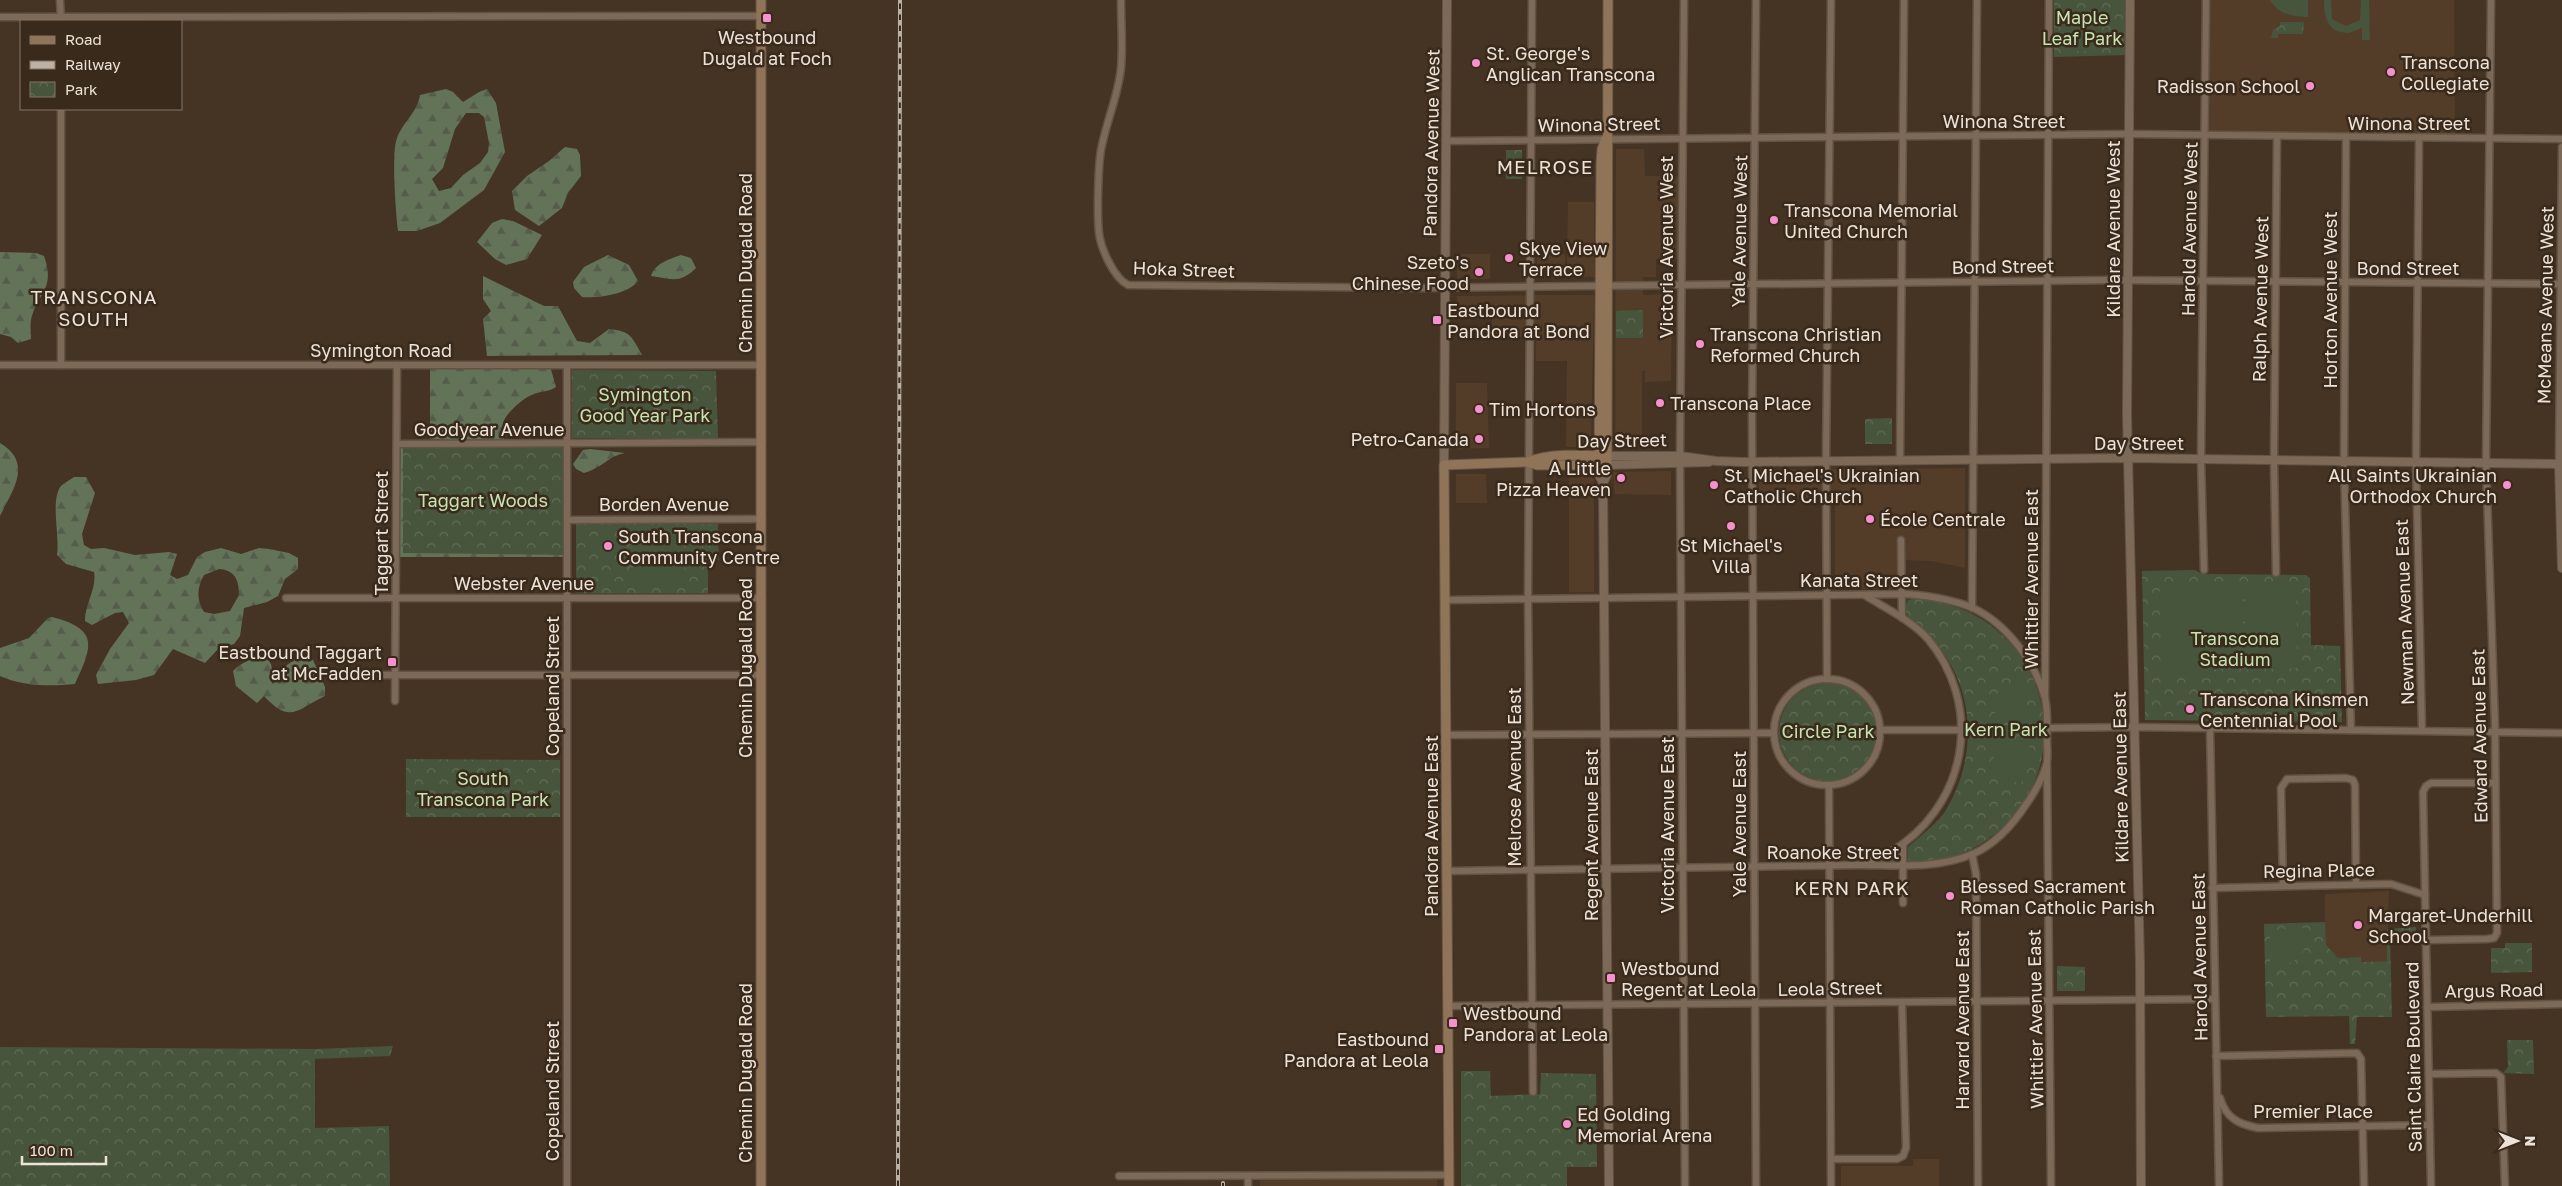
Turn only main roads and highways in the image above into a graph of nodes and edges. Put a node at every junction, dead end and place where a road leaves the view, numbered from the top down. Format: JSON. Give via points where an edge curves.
{"nodes":[{"id":1,"x":762,"y":0,"type":"edge"},
{"id":2,"x":1608,"y":0,"type":"edge"},
{"id":3,"x":1444,"y":465,"type":"joint"},
{"id":4,"x":761,"y":1186,"type":"edge"},
{"id":5,"x":1449,"y":1186,"type":"edge"}],
"edges":[{"from":1,"to":4,"type":"main road","name":"Chemin Dugald Road"},
{"from":2,"to":3,"type":"main road","name":"Day Street","via":[[1606,138],[1601,163],[1603,460],[1537,465],[1528,462]]},
{"from":3,"to":5,"type":"main road","name":"Pandora Avenue East"}]}
